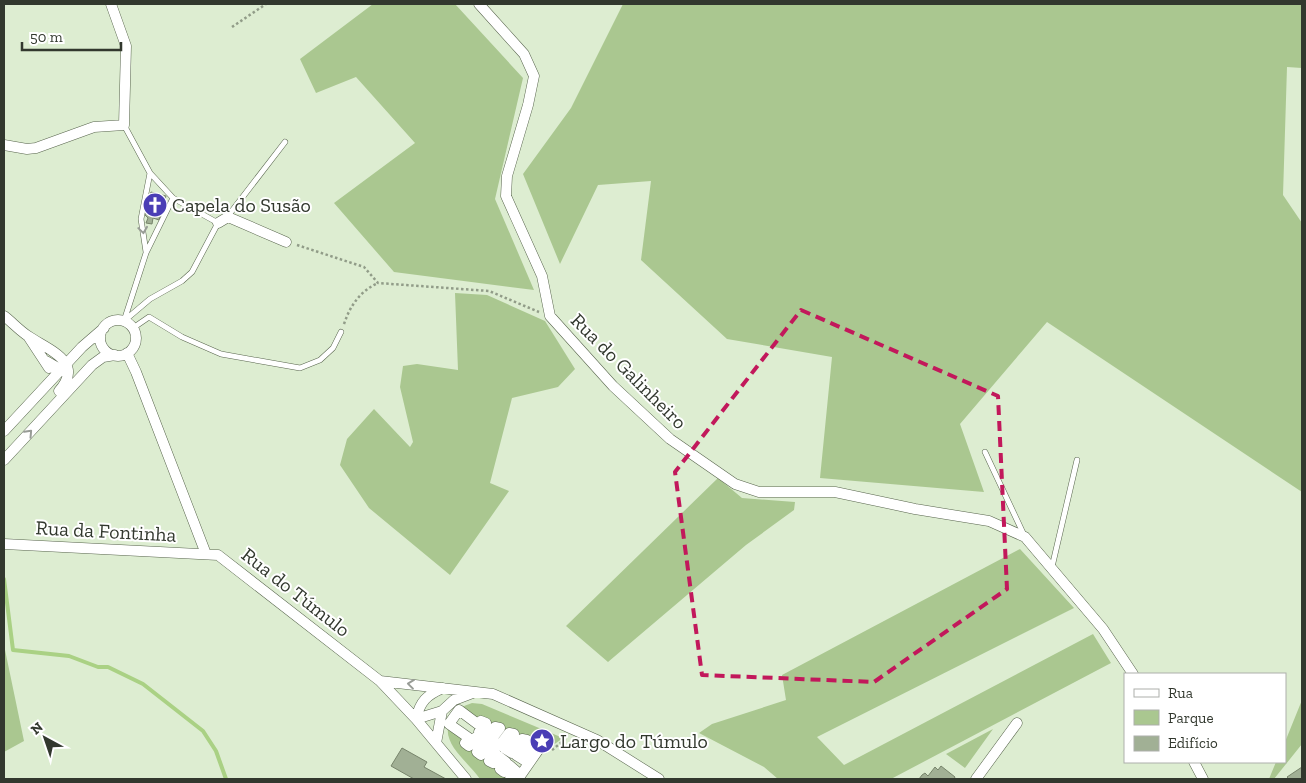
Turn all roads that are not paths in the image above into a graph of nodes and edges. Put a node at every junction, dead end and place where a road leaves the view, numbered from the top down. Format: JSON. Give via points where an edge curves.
{"nodes":[{"id":1,"x":111,"y":4,"type":"edge"},
{"id":2,"x":479,"y":4,"type":"edge"},
{"id":3,"x":124,"y":125,"type":"junction"},
{"id":4,"x":285,"y":142,"type":"dead end"},
{"id":5,"x":4,"y":145,"type":"edge"},
{"id":6,"x":150,"y":173,"type":"junction"},
{"id":7,"x":173,"y":198,"type":"junction"},
{"id":8,"x":228,"y":217,"type":"junction"},
{"id":9,"x":218,"y":223,"type":"junction"},
{"id":10,"x":286,"y":242,"type":"road end"},
{"id":11,"x":146,"y":253,"type":"junction"},
{"id":12,"x":4,"y":316,"type":"edge"},
{"id":13,"x":124,"y":321,"type":"junction"},
{"id":14,"x":104,"y":328,"type":"junction"},
{"id":15,"x":133,"y":328,"type":"junction"},
{"id":16,"x":341,"y":332,"type":"road end"},
{"id":17,"x":28,"y":336,"type":"junction"},
{"id":18,"x":53,"y":350,"type":"junction"},
{"id":19,"x":77,"y":352,"type":"junction"},
{"id":20,"x":126,"y":354,"type":"junction"},
{"id":21,"x":115,"y":355,"type":"junction"},
{"id":22,"x":102,"y":357,"type":"junction"},
{"id":23,"x":46,"y":362,"type":"junction"},
{"id":24,"x":65,"y":370,"type":"junction"},
{"id":25,"x":50,"y":381,"type":"junction"},
{"id":26,"x":54,"y":406,"type":"junction"},
{"id":27,"x":4,"y":431,"type":"edge"},
{"id":28,"x":985,"y":452,"type":"dead end"},
{"id":29,"x":4,"y":460,"type":"edge"},
{"id":30,"x":1077,"y":460,"type":"dead end"},
{"id":31,"x":1025,"y":537,"type":"junction"},
{"id":32,"x":4,"y":544,"type":"edge"},
{"id":33,"x":206,"y":554,"type":"junction"},
{"id":34,"x":1052,"y":567,"type":"junction"},
{"id":35,"x":1132,"y":673,"type":"edge"},
{"id":36,"x":380,"y":681,"type":"junction"},
{"id":37,"x":444,"y":687,"type":"junction"},
{"id":38,"x":476,"y":691,"type":"junction"},
{"id":39,"x":442,"y":711,"type":"junction"},
{"id":40,"x":416,"y":719,"type":"junction"},
{"id":41,"x":1017,"y":723,"type":"dead end"},
{"id":42,"x":436,"y":742,"type":"junction"},
{"id":43,"x":1194,"y":763,"type":"edge"},
{"id":44,"x":466,"y":779,"type":"edge"},
{"id":45,"x":510,"y":779,"type":"edge"},
{"id":46,"x":518,"y":779,"type":"edge"},
{"id":47,"x":659,"y":779,"type":"edge"},
{"id":48,"x":976,"y":779,"type":"edge"},
{"id":49,"x":1202,"y":779,"type":"edge"}],
"edges":[{"from":1,"to":3,"type":"street","via":[[126,52]]},
{"from":2,"to":31,"type":"street","name":"Rua do Galinheiro","via":[[524,54],[534,76],[507,176],[506,196],[542,276],[550,316],[613,386],[670,439],[735,484],[759,492],[835,492],[915,510],[988,521]]},
{"from":3,"to":5,"type":"street","via":[[94,127],[36,148]]},
{"from":3,"to":6,"type":"lane"},
{"from":4,"to":8,"type":"lane"},
{"from":6,"to":7,"type":"lane"},
{"from":6,"to":11,"type":"lane","one_way":true,"via":[[141,219]]},
{"from":7,"to":9,"type":"lane"},
{"from":7,"to":11,"type":"lane"},
{"from":8,"to":9,"type":"street"},
{"from":8,"to":10,"type":"street"},
{"from":9,"to":13,"type":"lane","via":[[192,272],[150,299]]},
{"from":11,"to":13,"type":"lane"},
{"from":12,"to":17,"type":"street"},
{"from":13,"to":14,"type":"street","via":[[113,321]]},
{"from":13,"to":15,"type":"street"},
{"from":14,"to":19,"type":"street"},
{"from":14,"to":21,"type":"street","via":[[102,345]]},
{"from":15,"to":16,"type":"lane","via":[[149,317],[182,337],[221,354],[300,368],[320,360],[333,348]]},
{"from":15,"to":20,"type":"street","via":[[136,339]]},
{"from":17,"to":18,"type":"street"},
{"from":17,"to":23,"type":"street"},
{"from":18,"to":19,"type":"street"},
{"from":18,"to":24,"type":"street"},
{"from":19,"to":24,"type":"street"},
{"from":20,"to":21,"type":"street"},
{"from":20,"to":33,"type":"street","via":[[136,372]]},
{"from":21,"to":22,"type":"street"},
{"from":22,"to":24,"type":"street","via":[[88,361],[77,371]]},
{"from":22,"to":26,"type":"street"},
{"from":23,"to":24,"type":"street"},
{"from":23,"to":25,"type":"street"},
{"from":24,"to":25,"type":"street"},
{"from":24,"to":26,"type":"street","via":[[68,381],[56,394]]},
{"from":25,"to":27,"type":"street"},
{"from":29,"to":26,"type":"street","one_way":true},
{"from":28,"to":31,"type":"lane"},
{"from":30,"to":34,"type":"lane"},
{"from":31,"to":34,"type":"street","name":"Rua do Galinheiro"},
{"from":32,"to":33,"type":"street","name":"Rua da Fontinha"},
{"from":33,"to":36,"type":"street","name":"Rua do Túmulo","via":[[226,560]]},
{"from":34,"to":35,"type":"street","name":"Rua do Galinheiro","via":[[1103,628]]},
{"from":37,"to":36,"type":"street","one_way":true},
{"from":36,"to":40,"type":"street","name":"Rua do Túmulo"},
{"from":37,"to":38,"type":"street"},
{"from":37,"to":40,"type":"street","via":[[421,702]]},
{"from":38,"to":39,"type":"street","via":[[454,700]]},
{"from":38,"to":47,"type":"street","via":[[493,694],[597,740]]},
{"from":39,"to":40,"type":"street"},
{"from":39,"to":42,"type":"street"},
{"from":40,"to":42,"type":"street","name":"Rua do Túmulo"},
{"from":41,"to":48,"type":"street"},
{"from":42,"to":44,"type":"street","name":"Rua do Túmulo"},
{"from":43,"to":49,"type":"street"},
{"from":45,"to":46,"type":"street","via":[[516,771],[509,765],[504,772],[500,769],[506,762],[498,756],[493,763],[489,761],[495,752],[487,747],[481,755],[477,752],[483,743],[475,738],[469,746],[465,743],[469,738],[449,724],[459,710],[479,725],[481,721],[486,723],[480,732],[487,738],[494,727],[500,728],[492,740],[500,745],[508,733],[514,734],[504,748],[512,753],[522,739],[527,740],[516,756],[524,760],[536,744],[541,746]]}]}
